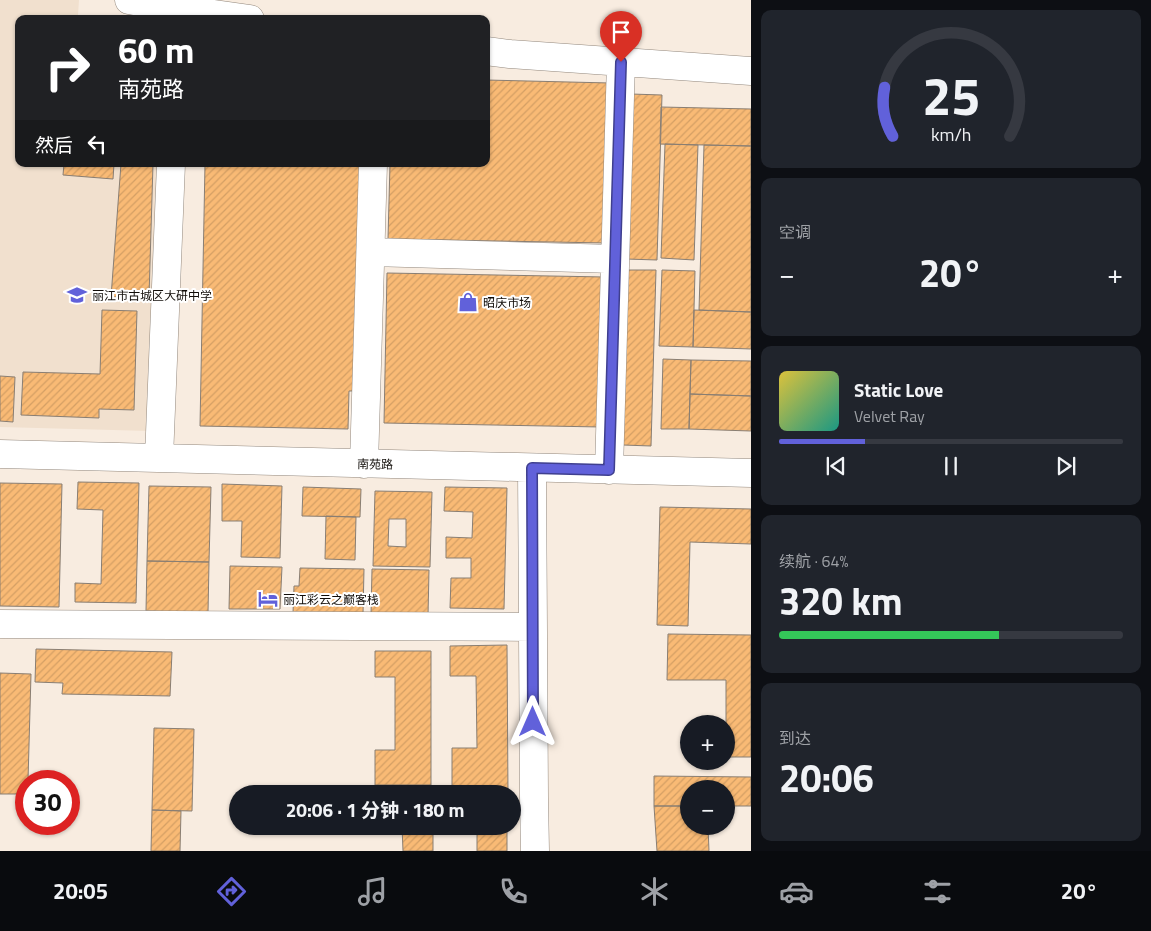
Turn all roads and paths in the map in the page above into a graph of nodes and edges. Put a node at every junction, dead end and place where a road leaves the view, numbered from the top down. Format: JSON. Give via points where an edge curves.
{"nodes":[{"id":1,"x":130,"y":0,"type":"edge"},
{"id":2,"x":176,"y":14,"type":"edge"},
{"id":3,"x":191,"y":15,"type":"edge"},
{"id":4,"x":490,"y":52,"type":"edge"},
{"id":5,"x":621,"y":62,"type":"junction"},
{"id":6,"x":751,"y":71,"type":"edge"},
{"id":7,"x":171,"y":167,"type":"edge"},
{"id":8,"x":373,"y":167,"type":"edge"},
{"id":9,"x":370,"y":252,"type":"junction"},
{"id":10,"x":615,"y":259,"type":"junction"},
{"id":11,"x":0,"y":454,"type":"edge"},
{"id":12,"x":159,"y":458,"type":"junction"},
{"id":13,"x":364,"y":464,"type":"junction"},
{"id":14,"x":532,"y":468,"type":"junction"},
{"id":15,"x":609,"y":470,"type":"junction"},
{"id":16,"x":751,"y":474,"type":"edge"},
{"id":17,"x":0,"y":624,"type":"edge"},
{"id":18,"x":533,"y":627,"type":"junction"},
{"id":19,"x":535,"y":851,"type":"edge"}],
"edges":[{"from":1,"to":2,"type":"street"},
{"from":2,"to":3,"type":"street"},
{"from":4,"to":5,"type":"street"},
{"from":5,"to":6,"type":"street"},
{"from":5,"to":10,"type":"street"},
{"from":7,"to":12,"type":"street"},
{"from":8,"to":9,"type":"street"},
{"from":9,"to":10,"type":"street"},
{"from":9,"to":13,"type":"street"},
{"from":10,"to":15,"type":"street"},
{"from":11,"to":12,"type":"street","name":"南苑路"},
{"from":12,"to":13,"type":"street","name":"南苑路"},
{"from":13,"to":14,"type":"street","name":"南苑路"},
{"from":14,"to":15,"type":"street","name":"南苑路"},
{"from":14,"to":18,"type":"street"},
{"from":15,"to":16,"type":"street","name":"南苑路"},
{"from":17,"to":18,"type":"street"},
{"from":18,"to":19,"type":"street"}]}
